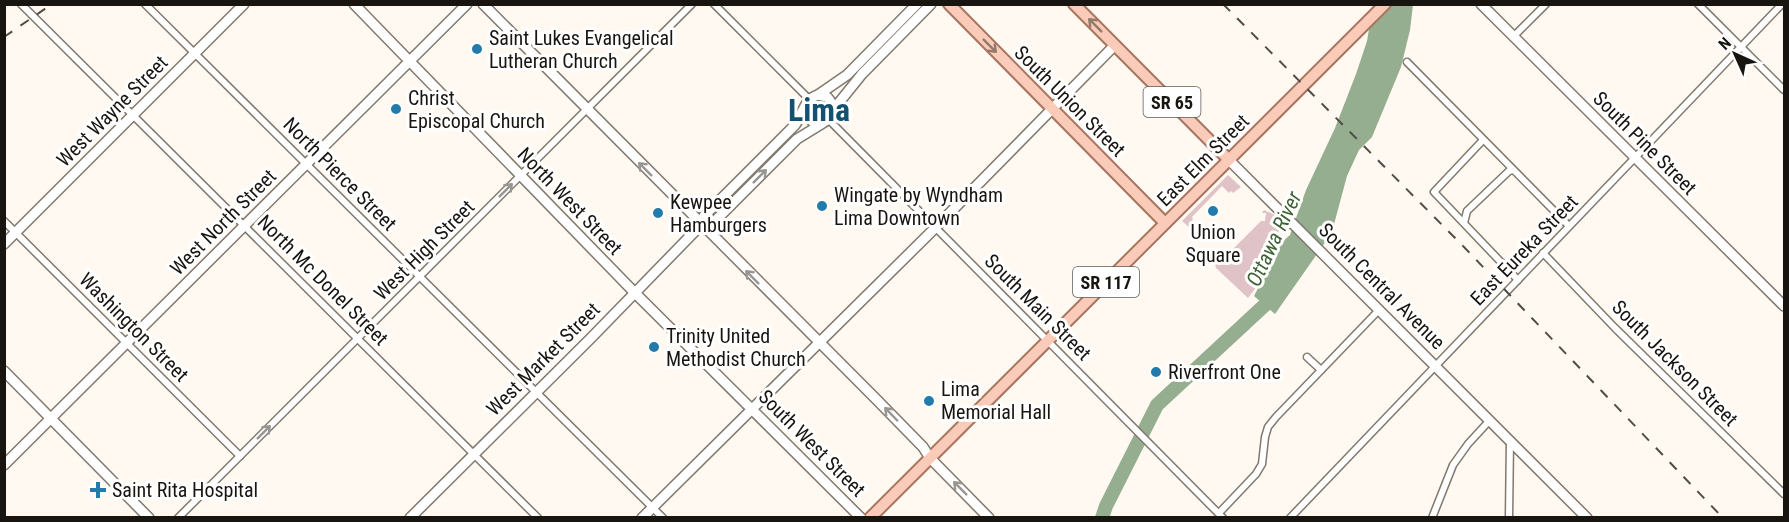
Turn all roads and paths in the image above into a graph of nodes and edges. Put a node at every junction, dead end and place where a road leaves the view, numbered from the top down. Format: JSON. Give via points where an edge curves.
{"nodes":[{"id":1,"x":21,"y":4,"type":"edge"},
{"id":2,"x":146,"y":4,"type":"edge"},
{"id":3,"x":244,"y":4,"type":"edge"},
{"id":4,"x":354,"y":4,"type":"edge"},
{"id":5,"x":466,"y":4,"type":"edge"},
{"id":6,"x":483,"y":4,"type":"edge"},
{"id":7,"x":692,"y":4,"type":"edge"},
{"id":8,"x":714,"y":4,"type":"edge"},
{"id":9,"x":917,"y":4,"type":"edge"},
{"id":10,"x":931,"y":4,"type":"edge"},
{"id":11,"x":949,"y":4,"type":"edge"},
{"id":12,"x":1074,"y":4,"type":"edge"},
{"id":13,"x":1385,"y":4,"type":"edge"},
{"id":14,"x":1481,"y":4,"type":"edge"},
{"id":15,"x":1545,"y":4,"type":"edge"},
{"id":16,"x":1698,"y":4,"type":"edge"},
{"id":17,"x":1782,"y":4,"type":"edge"},
{"id":18,"x":1513,"y":37,"type":"junction"},
{"id":19,"x":1115,"y":45,"type":"junction"},
{"id":20,"x":1741,"y":47,"type":"junction"},
{"id":21,"x":195,"y":54,"type":"junction"},
{"id":22,"x":410,"y":61,"type":"junction"},
{"id":23,"x":1407,"y":62,"type":"dead end"},
{"id":24,"x":1785,"y":90,"type":"edge"},
{"id":25,"x":810,"y":100,"type":"junction"},
{"id":26,"x":1052,"y":108,"type":"junction"},
{"id":27,"x":587,"y":110,"type":"junction"},
{"id":28,"x":833,"y":110,"type":"junction"},
{"id":29,"x":132,"y":116,"type":"junction"},
{"id":30,"x":826,"y":121,"type":"junction"},
{"id":31,"x":1483,"y":140,"type":"junction"},
{"id":32,"x":1634,"y":159,"type":"junction"},
{"id":33,"x":1229,"y":160,"type":"junction"},
{"id":34,"x":306,"y":164,"type":"junction"},
{"id":35,"x":1513,"y":170,"type":"junction"},
{"id":36,"x":521,"y":176,"type":"junction"},
{"id":37,"x":4,"y":221,"type":"edge"},
{"id":38,"x":1165,"y":223,"type":"junction"},
{"id":39,"x":1464,"y":223,"type":"junction"},
{"id":40,"x":701,"y":225,"type":"junction"},
{"id":41,"x":245,"y":226,"type":"junction"},
{"id":42,"x":1569,"y":226,"type":"junction"},
{"id":43,"x":936,"y":227,"type":"junction"},
{"id":44,"x":16,"y":232,"type":"junction"},
{"id":45,"x":4,"y":244,"type":"edge"},
{"id":46,"x":1543,"y":253,"type":"junction"},
{"id":47,"x":420,"y":277,"type":"junction"},
{"id":48,"x":1518,"y":280,"type":"junction"},
{"id":49,"x":635,"y":293,"type":"junction"},
{"id":50,"x":1785,"y":306,"type":"edge"},
{"id":51,"x":1379,"y":310,"type":"junction"},
{"id":52,"x":358,"y":338,"type":"junction"},
{"id":53,"x":1047,"y":341,"type":"junction"},
{"id":54,"x":818,"y":343,"type":"junction"},
{"id":55,"x":126,"y":344,"type":"junction"},
{"id":56,"x":1307,"y":357,"type":"dead end"},
{"id":57,"x":1436,"y":365,"type":"junction"},
{"id":58,"x":1321,"y":370,"type":"junction"},
{"id":59,"x":4,"y":371,"type":"edge"},
{"id":60,"x":536,"y":392,"type":"junction"},
{"id":61,"x":752,"y":409,"type":"junction"},
{"id":62,"x":51,"y":418,"type":"junction"},
{"id":63,"x":1490,"y":420,"type":"junction"},
{"id":64,"x":1510,"y":439,"type":"junction"},
{"id":65,"x":474,"y":454,"type":"junction"},
{"id":66,"x":240,"y":456,"type":"junction"},
{"id":67,"x":930,"y":458,"type":"junction"},
{"id":68,"x":4,"y":465,"type":"edge"},
{"id":69,"x":1785,"y":494,"type":"edge"},
{"id":70,"x":652,"y":507,"type":"junction"},
{"id":71,"x":1221,"y":515,"type":"edge"},
{"id":72,"x":1584,"y":515,"type":"edge"},
{"id":73,"x":148,"y":518,"type":"edge"},
{"id":74,"x":178,"y":518,"type":"edge"},
{"id":75,"x":410,"y":518,"type":"edge"},
{"id":76,"x":538,"y":518,"type":"edge"},
{"id":77,"x":642,"y":518,"type":"edge"},
{"id":78,"x":663,"y":518,"type":"edge"},
{"id":79,"x":861,"y":518,"type":"edge"},
{"id":80,"x":870,"y":518,"type":"edge"},
{"id":81,"x":989,"y":518,"type":"edge"},
{"id":82,"x":1290,"y":518,"type":"edge"},
{"id":83,"x":1432,"y":518,"type":"edge"},
{"id":84,"x":1509,"y":518,"type":"edge"}],
"edges":[{"from":1,"to":29,"type":"street","name":"North Mc Donel Street"},
{"from":2,"to":21,"type":"street","name":"North Pierce Street"},
{"from":3,"to":21,"type":"street","name":"West Wayne Street"},
{"from":4,"to":22,"type":"street","name":"North West Street"},
{"from":5,"to":22,"type":"street","name":"West North Street"},
{"from":6,"to":27,"type":"street"},
{"from":7,"to":27,"type":"street","name":"West High Street"},
{"from":8,"to":25,"type":"street"},
{"from":9,"to":25,"type":"street","via":[[848,75]]},
{"from":10,"to":28,"type":"street","via":[[862,74]]},
{"from":11,"to":26,"type":"main road","name":"South Union Street","one_way":true},
{"from":19,"to":12,"type":"main road","name":"South Central Avenue","number":"SR 65","one_way":true},
{"from":13,"to":33,"type":"main road","name":"East Elm Street"},
{"from":14,"to":18,"type":"street","name":"South Pine Street"},
{"from":15,"to":18,"type":"street"},
{"from":16,"to":20,"type":"street"},
{"from":17,"to":20,"type":"street","name":"East Eureka Street"},
{"from":18,"to":32,"type":"street","name":"South Pine Street"},
{"from":19,"to":26,"type":"street"},
{"from":19,"to":33,"type":"main road","name":"South Central Avenue","number":"SR 65"},
{"from":20,"to":24,"type":"street"},
{"from":20,"to":32,"type":"street","name":"East Eureka Street"},
{"from":21,"to":29,"type":"street","name":"West Wayne Street"},
{"from":21,"to":34,"type":"street","name":"North Pierce Street"},
{"from":22,"to":34,"type":"street","name":"West North Street"},
{"from":22,"to":36,"type":"street","name":"North West Street"},
{"from":23,"to":31,"type":"street"},
{"from":25,"to":28,"type":"street","via":[[827,97]]},
{"from":25,"to":30,"type":"street","via":[[805,110],[809,119]]},
{"from":25,"to":40,"type":"street","name":"West Market Street","via":[[794,127],[704,216]]},
{"from":26,"to":38,"type":"main road","name":"South Union Street"},
{"from":26,"to":43,"type":"street"},
{"from":27,"to":36,"type":"street","name":"West High Street"},
{"from":40,"to":27,"type":"street","one_way":true},
{"from":28,"to":30,"type":"street"},
{"from":29,"to":41,"type":"street","name":"North Mc Donel Street"},
{"from":29,"to":44,"type":"street","name":"West Wayne Street"},
{"from":40,"to":30,"type":"street","name":"West Market Street","one_way":true,"via":[[711,225],[797,138]]},
{"from":30,"to":43,"type":"street","name":"South Main Street"},
{"from":31,"to":35,"type":"street"},
{"from":31,"to":39,"type":"street","via":[[1434,192]]},
{"from":32,"to":42,"type":"street","name":"East Eureka Street"},
{"from":32,"to":50,"type":"street","name":"South Pine Street"},
{"from":33,"to":38,"type":"main road","name":"East Elm Street"},
{"from":33,"to":51,"type":"street","name":"South Central Avenue"},
{"from":34,"to":41,"type":"street","name":"West North Street"},
{"from":34,"to":47,"type":"street","name":"North Pierce Street"},
{"from":35,"to":39,"type":"street","via":[[1467,211]]},
{"from":35,"to":42,"type":"street"},
{"from":47,"to":36,"type":"street","name":"West High Street","one_way":true},
{"from":36,"to":49,"type":"street","name":"North West Street"},
{"from":37,"to":44,"type":"street","name":"Washington Street"},
{"from":38,"to":53,"type":"main road","name":"East Elm Street","number":"SR 117"},
{"from":39,"to":48,"type":"street"},
{"from":40,"to":49,"type":"street","name":"West Market Street"},
{"from":54,"to":40,"type":"street","one_way":true},
{"from":41,"to":52,"type":"street","name":"North Mc Donel Street"},
{"from":41,"to":55,"type":"street","name":"West North Street"},
{"from":42,"to":46,"type":"street","name":"East Eureka Street"},
{"from":43,"to":53,"type":"street","name":"South Main Street"},
{"from":43,"to":54,"type":"street"},
{"from":44,"to":45,"type":"street","name":"West Wayne Street"},
{"from":44,"to":55,"type":"street","name":"Washington Street"},
{"from":46,"to":48,"type":"street","name":"East Eureka Street"},
{"from":46,"to":69,"type":"street","name":"South Jackson Street"},
{"from":47,"to":52,"type":"street","name":"West High Street"},
{"from":47,"to":60,"type":"street","name":"North Pierce Street"},
{"from":48,"to":57,"type":"street","name":"East Eureka Street"},
{"from":49,"to":60,"type":"street","name":"West Market Street"},
{"from":49,"to":61,"type":"street","name":"South West Street"},
{"from":51,"to":57,"type":"street","name":"South Central Avenue"},
{"from":51,"to":58,"type":"street"},
{"from":52,"to":65,"type":"street","name":"North Mc Donel Street"},
{"from":66,"to":52,"type":"street","name":"West High Street","one_way":true},
{"from":53,"to":67,"type":"main road","number":"SR 117"},
{"from":53,"to":71,"type":"street","name":"South Main Street"},
{"from":54,"to":61,"type":"street"},
{"from":67,"to":54,"type":"street","one_way":true},
{"from":55,"to":62,"type":"street","name":"West North Street"},
{"from":55,"to":66,"type":"street","name":"Washington Street"},
{"from":56,"to":58,"type":"street"},
{"from":57,"to":63,"type":"street","name":"South Central Avenue"},
{"from":57,"to":82,"type":"street","name":"East Eureka Street"},
{"from":58,"to":71,"type":"street","via":[[1268,427],[1262,464]]},
{"from":59,"to":62,"type":"street"},
{"from":60,"to":65,"type":"street","name":"West Market Street"},
{"from":60,"to":70,"type":"street","name":"North Pierce Street"},
{"from":61,"to":70,"type":"street"},
{"from":61,"to":79,"type":"street","name":"South West Street"},
{"from":62,"to":68,"type":"street","name":"West North Street"},
{"from":62,"to":73,"type":"street"},
{"from":63,"to":64,"type":"street","name":"South Central Avenue"},
{"from":63,"to":83,"type":"street","via":[[1454,465]]},
{"from":64,"to":72,"type":"street","name":"South Central Avenue"},
{"from":64,"to":84,"type":"street"},
{"from":65,"to":75,"type":"street","name":"West Market Street"},
{"from":65,"to":76,"type":"street","name":"North Mc Donel Street"},
{"from":66,"to":74,"type":"street","name":"West High Street"},
{"from":67,"to":80,"type":"main road","number":"SR 117"},
{"from":81,"to":67,"type":"street","one_way":true},
{"from":70,"to":77,"type":"street"},
{"from":70,"to":78,"type":"street","name":"North Pierce Street"}]}
